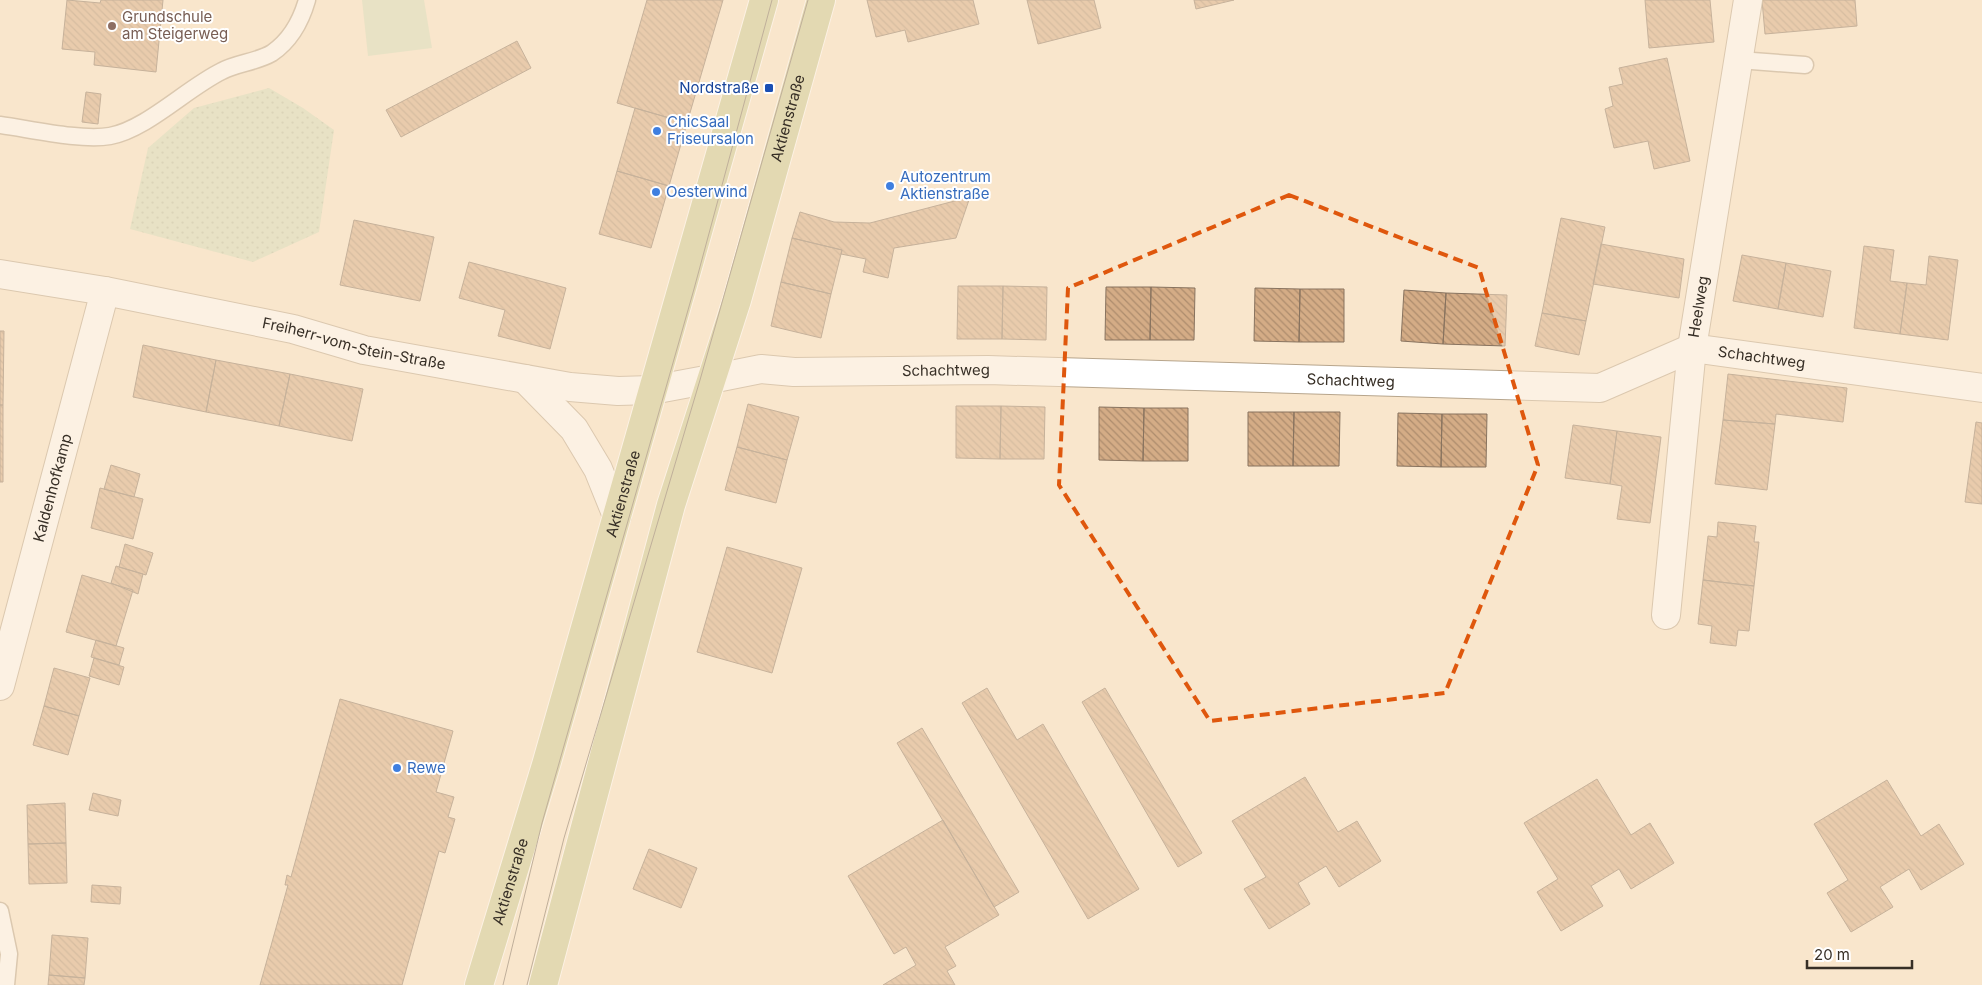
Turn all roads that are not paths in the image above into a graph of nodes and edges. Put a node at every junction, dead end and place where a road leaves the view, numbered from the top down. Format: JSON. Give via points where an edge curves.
{"nodes":[{"id":1,"x":307,"y":0,"type":"edge"},
{"id":2,"x":764,"y":0,"type":"edge"},
{"id":3,"x":820,"y":0,"type":"edge"},
{"id":4,"x":1748,"y":0,"type":"edge"},
{"id":5,"x":1739,"y":60,"type":"junction"},
{"id":6,"x":1805,"y":65,"type":"dead end"},
{"id":7,"x":0,"y":125,"type":"edge"},
{"id":8,"x":0,"y":274,"type":"edge"},
{"id":9,"x":105,"y":290,"type":"junction"},
{"id":10,"x":1692,"y":348,"type":"junction"},
{"id":11,"x":525,"y":379,"type":"junction"},
{"id":12,"x":711,"y":379,"type":"junction"},
{"id":13,"x":1982,"y":388,"type":"edge"},
{"id":14,"x":652,"y":390,"type":"junction"},
{"id":15,"x":617,"y":516,"type":"junction"},
{"id":16,"x":1666,"y":615,"type":"dead end"},
{"id":17,"x":0,"y":686,"type":"edge"},
{"id":18,"x":0,"y":911,"type":"edge"},
{"id":19,"x":6,"y":985,"type":"edge"},
{"id":20,"x":478,"y":985,"type":"edge"},
{"id":21,"x":543,"y":985,"type":"edge"}],
"edges":[{"from":1,"to":7,"type":"lane","via":[[300,22],[272,53],[222,71],[149,119],[110,136]]},
{"from":2,"to":14,"type":"main road","name":"Aktienstraße"},
{"from":3,"to":12,"type":"main road","name":"Aktienstraße","via":[[737,300]]},
{"from":4,"to":5,"type":"street","name":"Heelweg"},
{"from":5,"to":6,"type":"lane"},
{"from":5,"to":10,"type":"street","name":"Heelweg"},
{"from":8,"to":9,"type":"street","name":"Freiherr-vom-Stein-Straße"},
{"from":9,"to":11,"type":"street","name":"Freiherr-vom-Stein-Straße","via":[[293,329],[364,350]]},
{"from":9,"to":17,"type":"street","name":"Kaldenhofkamp"},
{"from":10,"to":12,"type":"street","name":"Schachtweg","via":[[1600,388],[988,370],[794,372],[761,369]]},
{"from":10,"to":13,"type":"street","name":"Schachtweg"},
{"from":10,"to":16,"type":"street","name":"Heelweg"},
{"from":11,"to":14,"type":"street","name":"Freiherr-vom-Stein-Straße","via":[[618,391]]},
{"from":11,"to":15,"type":"street","via":[[574,429],[598,469]]},
{"from":12,"to":14,"type":"street","name":"Freiherr-vom-Stein-Straße"},
{"from":12,"to":21,"type":"main road","name":"Aktienstraße","via":[[672,505]]},
{"from":14,"to":15,"type":"main road","name":"Aktienstraße"},
{"from":15,"to":20,"type":"main road","name":"Aktienstraße","via":[[549,757]]},
{"from":18,"to":19,"type":"lane","via":[[9,954]]}]}
